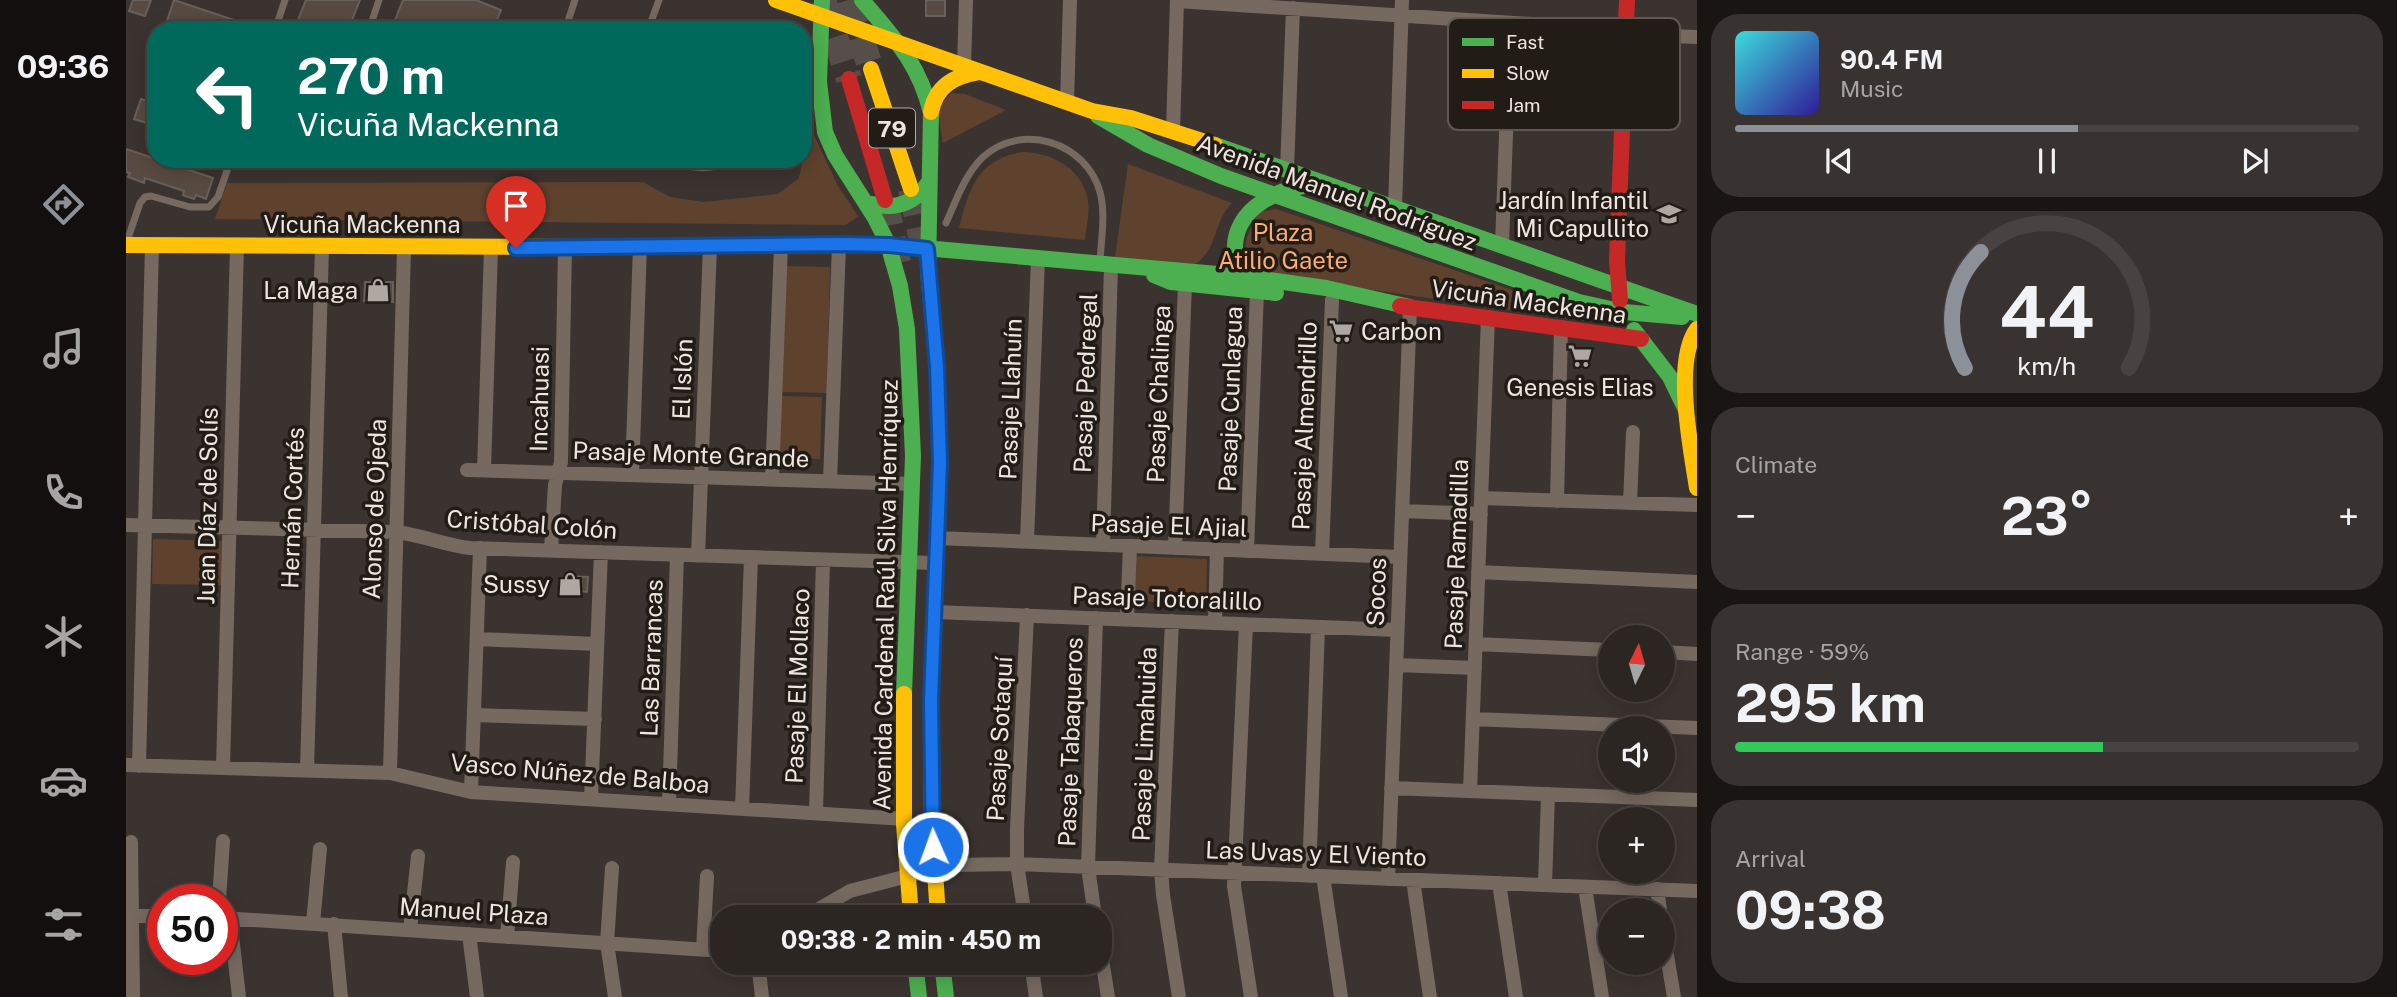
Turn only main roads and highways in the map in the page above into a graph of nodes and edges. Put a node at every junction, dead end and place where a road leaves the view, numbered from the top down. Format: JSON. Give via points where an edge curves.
{"nodes":[{"id":1,"x":776,"y":0,"type":"edge"},
{"id":2,"x":862,"y":0,"type":"edge"},
{"id":3,"x":1627,"y":0,"type":"edge"},
{"id":4,"x":822,"y":8,"type":"edge"},
{"id":5,"x":1626,"y":18,"type":"edge"},
{"id":6,"x":899,"y":43,"type":"junction"},
{"id":7,"x":871,"y":69,"type":"tunnel mouth"},
{"id":8,"x":972,"y":69,"type":"junction"},
{"id":9,"x":849,"y":79,"type":"tunnel mouth"},
{"id":10,"x":1092,"y":111,"type":"junction"},
{"id":11,"x":931,"y":113,"type":"junction"},
{"id":12,"x":1623,"y":130,"type":"edge"},
{"id":13,"x":929,"y":181,"type":"junction"},
{"id":14,"x":1326,"y":184,"type":"junction"},
{"id":15,"x":911,"y":189,"type":"tunnel mouth"},
{"id":16,"x":1269,"y":194,"type":"junction"},
{"id":17,"x":885,"y":200,"type":"tunnel mouth"},
{"id":18,"x":864,"y":201,"type":"junction"},
{"id":19,"x":126,"y":245,"type":"edge"},
{"id":20,"x":889,"y":245,"type":"junction"},
{"id":21,"x":1236,"y":248,"type":"junction"},
{"id":22,"x":927,"y":249,"type":"junction"},
{"id":23,"x":1143,"y":269,"type":"junction"},
{"id":24,"x":1201,"y":271,"type":"junction"},
{"id":25,"x":1248,"y":286,"type":"junction"},
{"id":26,"x":1618,"y":288,"type":"junction"},
{"id":27,"x":1410,"y":307,"type":"junction"},
{"id":28,"x":1624,"y":312,"type":"junction"},
{"id":29,"x":1697,"y":316,"type":"edge"},
{"id":30,"x":1697,"y":329,"type":"edge"},
{"id":31,"x":1641,"y":339,"type":"junction"},
{"id":32,"x":1692,"y":362,"type":"edge"},
{"id":33,"x":1690,"y":414,"type":"edge"},
{"id":34,"x":1697,"y":488,"type":"edge"},
{"id":35,"x":910,"y":905,"type":"edge"},
{"id":36,"x":937,"y":905,"type":"edge"},
{"id":37,"x":916,"y":975,"type":"edge"},
{"id":38,"x":943,"y":975,"type":"edge"},
{"id":39,"x":919,"y":997,"type":"edge"},
{"id":40,"x":946,"y":997,"type":"edge"}],
"edges":[{"from":1,"to":4,"type":"main road","name":"Avenida Manuel Rodríguez"},
{"from":2,"to":6,"type":"main road","name":"Avenida Cardenal Raúl Silva Henríquez"},
{"from":3,"to":5,"type":"main road"},
{"from":4,"to":6,"type":"main road","name":"Avenida Manuel Rodríguez"},
{"from":4,"to":18,"type":"main road","name":"Avenida Cardenal Raúl Silva Henríquez","via":[[821,115],[830,147]]},
{"from":6,"to":8,"type":"main road","name":"Avenida Manuel Rodríguez"},
{"from":6,"to":11,"type":"main road","name":"Avenida Cardenal Raúl Silva Henríquez","via":[[921,79]]},
{"from":7,"to":15,"type":"main road","number":"79"},
{"from":8,"to":10,"type":"main road","name":"Avenida Manuel Rodríguez"},
{"from":8,"to":11,"type":"main road","via":[[944,85],[934,97]]},
{"from":9,"to":17,"type":"main road","number":"79"},
{"from":10,"to":14,"type":"main road","name":"Avenida Manuel Rodríguez","via":[[1173,130]]},
{"from":10,"to":16,"type":"main road","name":"Avenida Manuel Rodríguez","via":[[1148,145]]},
{"from":11,"to":13,"type":"main road","name":"Avenida Cardenal Raúl Silva Henríquez"},
{"from":12,"to":26,"type":"main road"},
{"from":13,"to":18,"type":"main road","via":[[917,198],[905,205],[884,207]]},
{"from":13,"to":22,"type":"main road","name":"Avenida Cardenal Raúl Silva Henríquez"},
{"from":14,"to":16,"type":"main road","via":[[1303,184]]},
{"from":14,"to":26,"type":"main road","name":"Avenida Manuel Rodríguez"},
{"from":16,"to":21,"type":"main road","via":[[1249,212]]},
{"from":16,"to":28,"type":"main road","name":"Avenida Manuel Rodríguez","via":[[1578,302]]},
{"from":18,"to":20,"type":"main road","name":"Avenida Cardenal Raúl Silva Henríquez"},
{"from":19,"to":20,"type":"main road","name":"Vicuña Mackenna"},
{"from":20,"to":22,"type":"main road","name":"Vicuña Mackenna"},
{"from":20,"to":35,"type":"main road","name":"Avenida Cardenal Raúl Silva Henríquez","via":[[903,302],[913,405],[904,712]]},
{"from":21,"to":24,"type":"main road","via":[[1222,262]]},
{"from":21,"to":25,"type":"main road"},
{"from":22,"to":23,"type":"main road","name":"Vicuña Mackenna"},
{"from":22,"to":36,"type":"main road","name":"Avenida Cardenal Raúl Silva Henríquez","via":[[940,414],[931,722]]},
{"from":23,"to":24,"type":"main road","name":"Vicuña Mackenna"},
{"from":23,"to":25,"type":"main road","name":"Vicuña Mackenna","via":[[1185,283]]},
{"from":24,"to":25,"type":"main road","name":"Vicuña Mackenna"},
{"from":25,"to":27,"type":"main road","name":"Vicuña Mackenna"},
{"from":25,"to":27,"type":"main road","name":"Vicuña Mackenna","via":[[1326,288]]},
{"from":26,"to":28,"type":"main road"},
{"from":26,"to":29,"type":"main road","name":"Avenida Manuel Rodríguez"},
{"from":27,"to":31,"type":"main road","name":"Vicuña Mackenna"},
{"from":28,"to":29,"type":"main road","name":"Avenida Manuel Rodríguez"},
{"from":28,"to":31,"type":"main road"},
{"from":30,"to":32,"type":"main road","via":[[1688,342]]},
{"from":31,"to":33,"type":"main road"},
{"from":32,"to":33,"type":"main road"},
{"from":33,"to":34,"type":"main road"},
{"from":37,"to":39,"type":"main road"},
{"from":38,"to":40,"type":"main road"}]}
